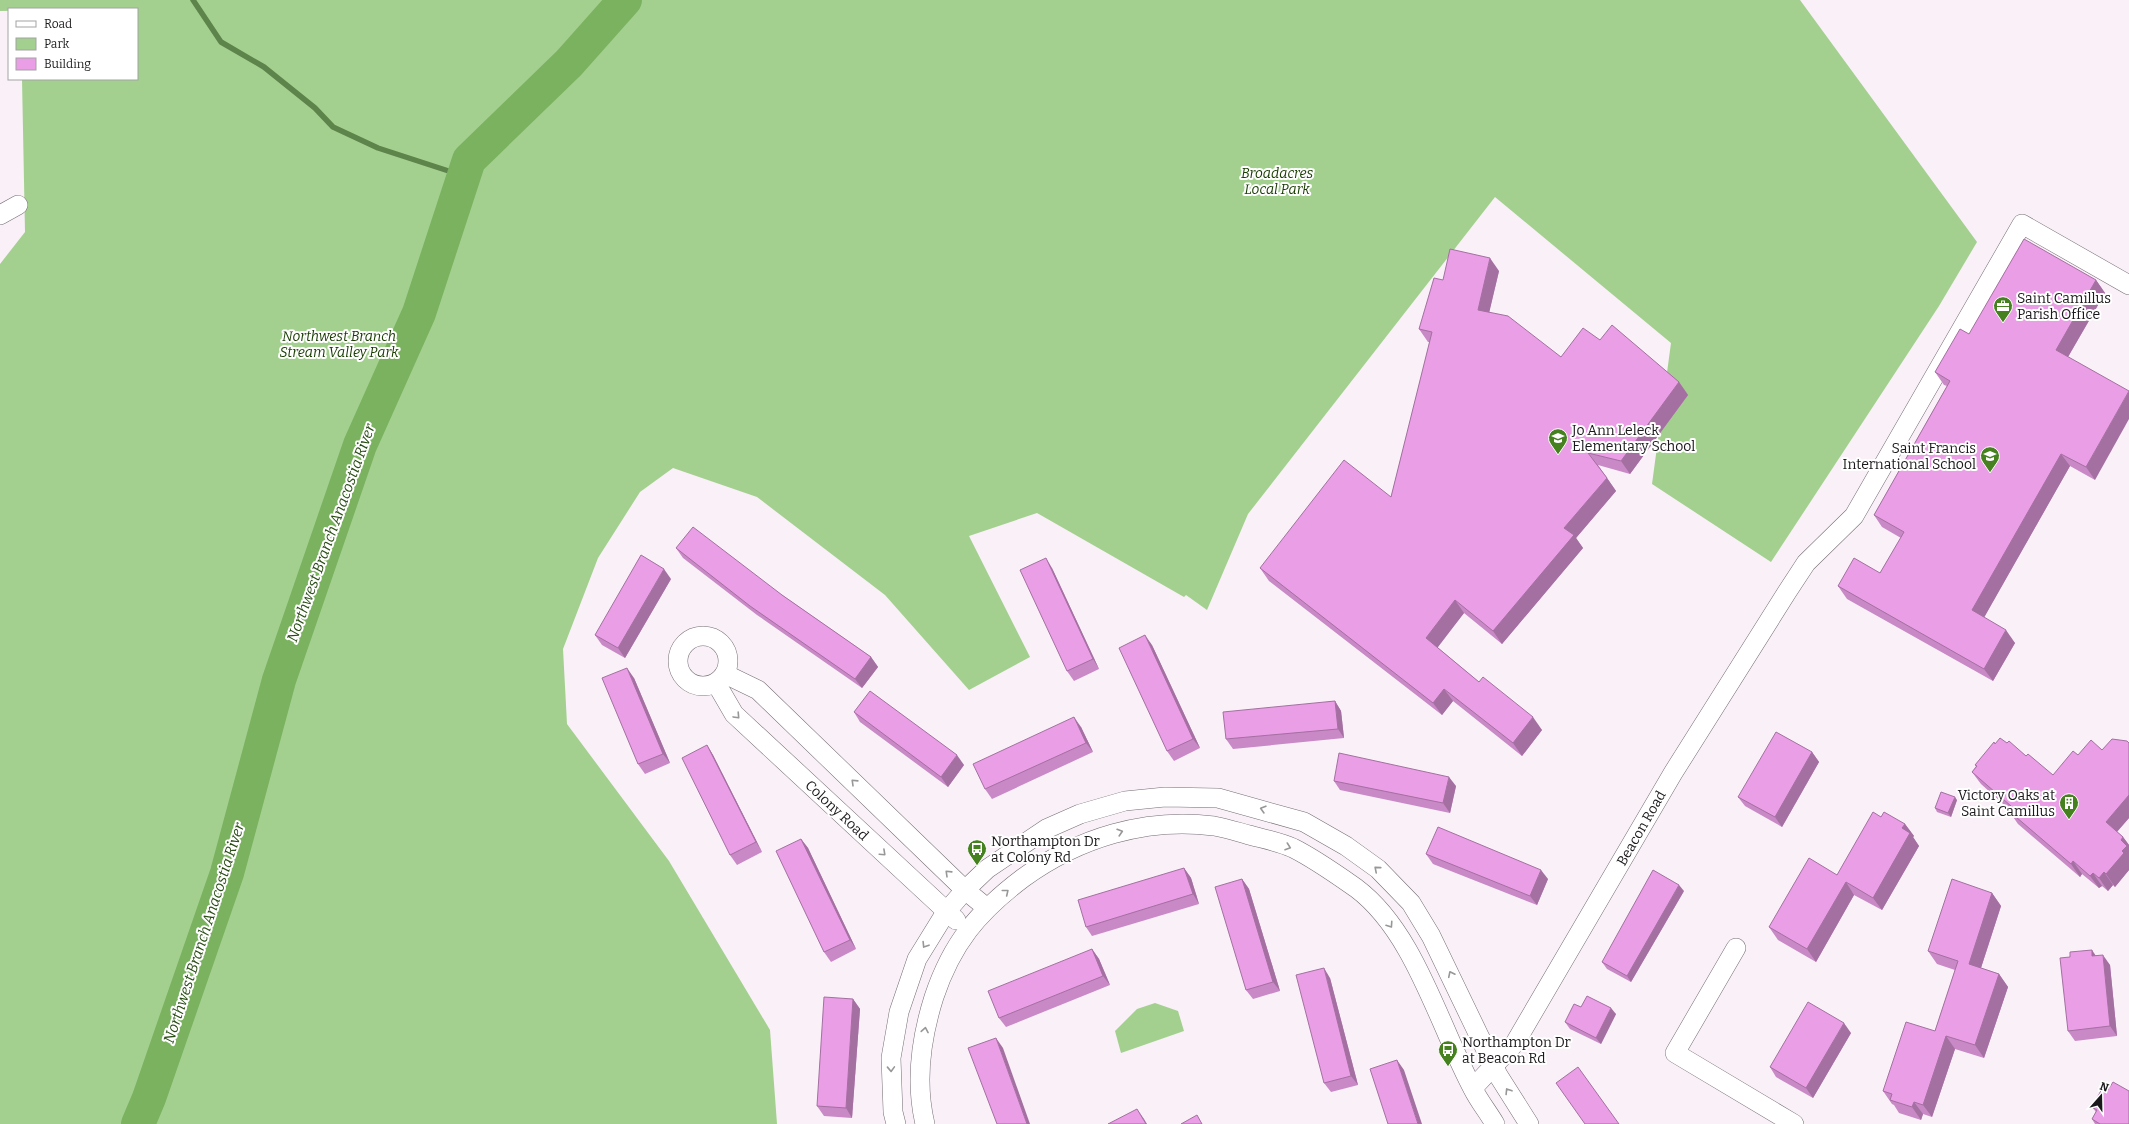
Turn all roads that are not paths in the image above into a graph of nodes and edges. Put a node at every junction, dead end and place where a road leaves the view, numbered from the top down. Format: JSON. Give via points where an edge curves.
{"nodes":[{"id":1,"x":18,"y":205,"type":"dead end"},
{"id":2,"x":0,"y":215,"type":"edge"},
{"id":3,"x":2129,"y":285,"type":"edge"},
{"id":4,"x":1200,"y":798,"type":"junction"},
{"id":5,"x":1199,"y":826,"type":"junction"},
{"id":6,"x":965,"y":890,"type":"junction"},
{"id":7,"x":987,"y":908,"type":"junction"},
{"id":8,"x":946,"y":912,"type":"junction"},
{"id":9,"x":968,"y":928,"type":"junction"},
{"id":10,"x":1736,"y":948,"type":"dead end"},
{"id":11,"x":1494,"y":1065,"type":"junction"},
{"id":12,"x":1472,"y":1088,"type":"junction"},
{"id":13,"x":896,"y":1124,"type":"edge"},
{"id":14,"x":925,"y":1124,"type":"edge"},
{"id":15,"x":1495,"y":1124,"type":"edge"},
{"id":16,"x":1529,"y":1124,"type":"edge"},
{"id":17,"x":1794,"y":1124,"type":"edge"}],
"edges":[{"from":1,"to":2,"type":"street"},
{"from":3,"to":11,"type":"street","name":"Beacon Road","via":[[2022,224],[1854,516],[1806,563],[1673,773],[1515,1043]]},
{"from":4,"to":5,"type":"street"},
{"from":4,"to":6,"type":"street","via":[[1165,796],[1125,801],[1080,814],[1046,829],[1019,846],[987,869]]},
{"from":11,"to":4,"type":"street","one_way":true,"via":[[1431,936],[1411,903],[1378,869],[1346,846],[1304,822],[1218,798]]},
{"from":7,"to":5,"type":"street","one_way":true,"via":[[1035,869],[1059,854],[1090,841],[1131,829],[1166,825]]},
{"from":5,"to":12,"type":"street","one_way":true,"via":[[1214,826],[1292,848],[1331,870],[1359,890],[1388,921],[1407,950]]},
{"from":6,"to":7,"type":"street","name":"Colony Road"},
{"from":6,"to":8,"type":"street"},
{"from":6,"to":8,"type":"street","name":"Colony Road","one_way":true,"via":[[758,690],[720,679],[734,714]]},
{"from":7,"to":9,"type":"street"},
{"from":8,"to":9,"type":"street","name":"Colony Road"},
{"from":8,"to":13,"type":"street","one_way":true,"via":[[917,959],[900,1012],[891,1058],[893,1112]]},
{"from":14,"to":9,"type":"street","one_way":true,"via":[[921,1108],[920,1060],[927,1019],[943,971]]},
{"from":10,"to":17,"type":"street","via":[[1675,1053]]},
{"from":11,"to":12,"type":"street","name":"Beacon Road"},
{"from":16,"to":11,"type":"street","one_way":true},
{"from":12,"to":15,"type":"street"}]}
